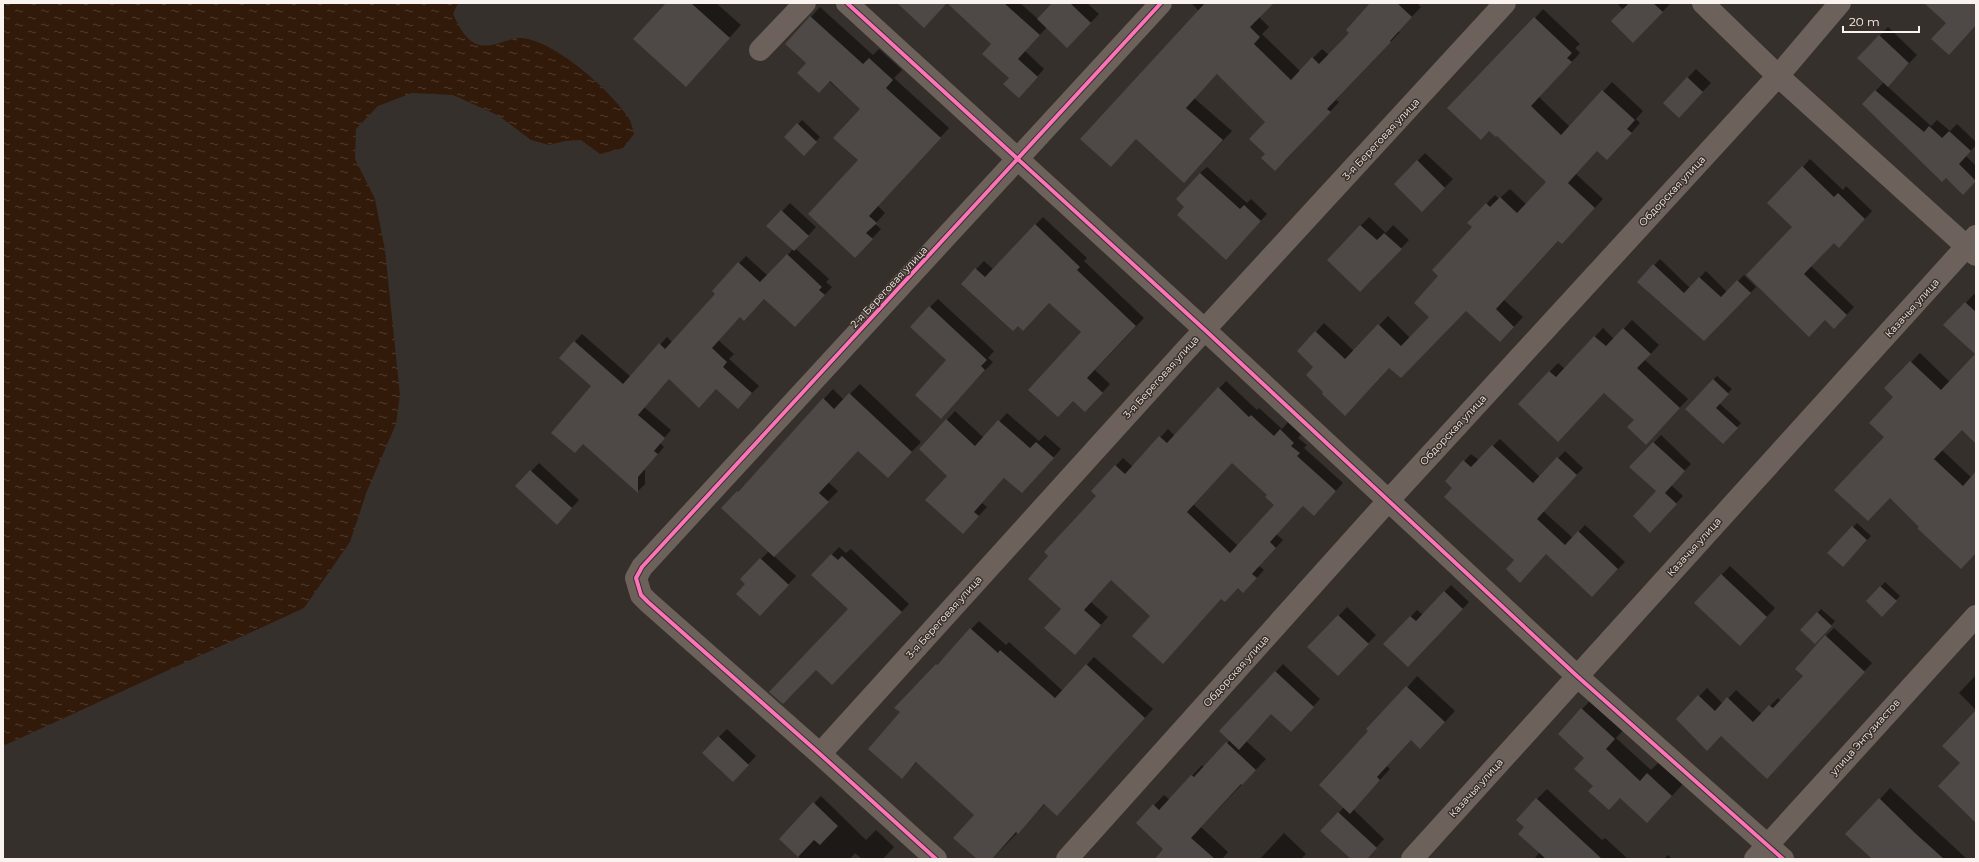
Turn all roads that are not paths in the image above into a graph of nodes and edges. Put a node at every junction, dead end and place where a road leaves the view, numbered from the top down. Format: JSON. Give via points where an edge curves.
{"nodes":[{"id":1,"x":806,"y":3,"type":"edge"},
{"id":2,"x":848,"y":3,"type":"edge"},
{"id":3,"x":1161,"y":3,"type":"edge"},
{"id":4,"x":1505,"y":3,"type":"edge"},
{"id":5,"x":1703,"y":3,"type":"edge"},
{"id":6,"x":1840,"y":3,"type":"edge"},
{"id":7,"x":760,"y":50,"type":"dead end"},
{"id":8,"x":1778,"y":76,"type":"junction"},
{"id":9,"x":1018,"y":159,"type":"junction"},
{"id":10,"x":1973,"y":246,"type":"edge"},
{"id":11,"x":1205,"y":330,"type":"junction"},
{"id":12,"x":1388,"y":501,"type":"junction"},
{"id":13,"x":1976,"y":616,"type":"edge"},
{"id":14,"x":1577,"y":676,"type":"junction"},
{"id":15,"x":820,"y":754,"type":"junction"},
{"id":16,"x":1768,"y":854,"type":"edge"},
{"id":17,"x":936,"y":859,"type":"edge"},
{"id":18,"x":1067,"y":859,"type":"edge"},
{"id":19,"x":1412,"y":859,"type":"edge"}],
"edges":[{"from":1,"to":7,"type":"street"},
{"from":2,"to":9,"type":"street"},
{"from":3,"to":9,"type":"street","name":"2-я Береговая улица"},
{"from":4,"to":11,"type":"street","name":"3-я Береговая улица"},
{"from":5,"to":8,"type":"street"},
{"from":6,"to":8,"type":"street","name":"Обдорская улица"},
{"from":8,"to":10,"type":"street"},
{"from":8,"to":12,"type":"street","name":"Обдорская улица"},
{"from":9,"to":11,"type":"street"},
{"from":9,"to":15,"type":"street","name":"2-я Береговая улица","via":[[642,567],[636,578],[641,595],[648,602]]},
{"from":10,"to":14,"type":"street","name":"Казачья улица"},
{"from":11,"to":12,"type":"street"},
{"from":11,"to":15,"type":"street","name":"3-я Береговая улица"},
{"from":12,"to":14,"type":"street"},
{"from":12,"to":18,"type":"street","name":"Обдорская улица"},
{"from":13,"to":16,"type":"street","name":"улица Энтузиастов"},
{"from":14,"to":16,"type":"street"},
{"from":14,"to":19,"type":"street","name":"Казачья улица"},
{"from":15,"to":17,"type":"street"}]}
